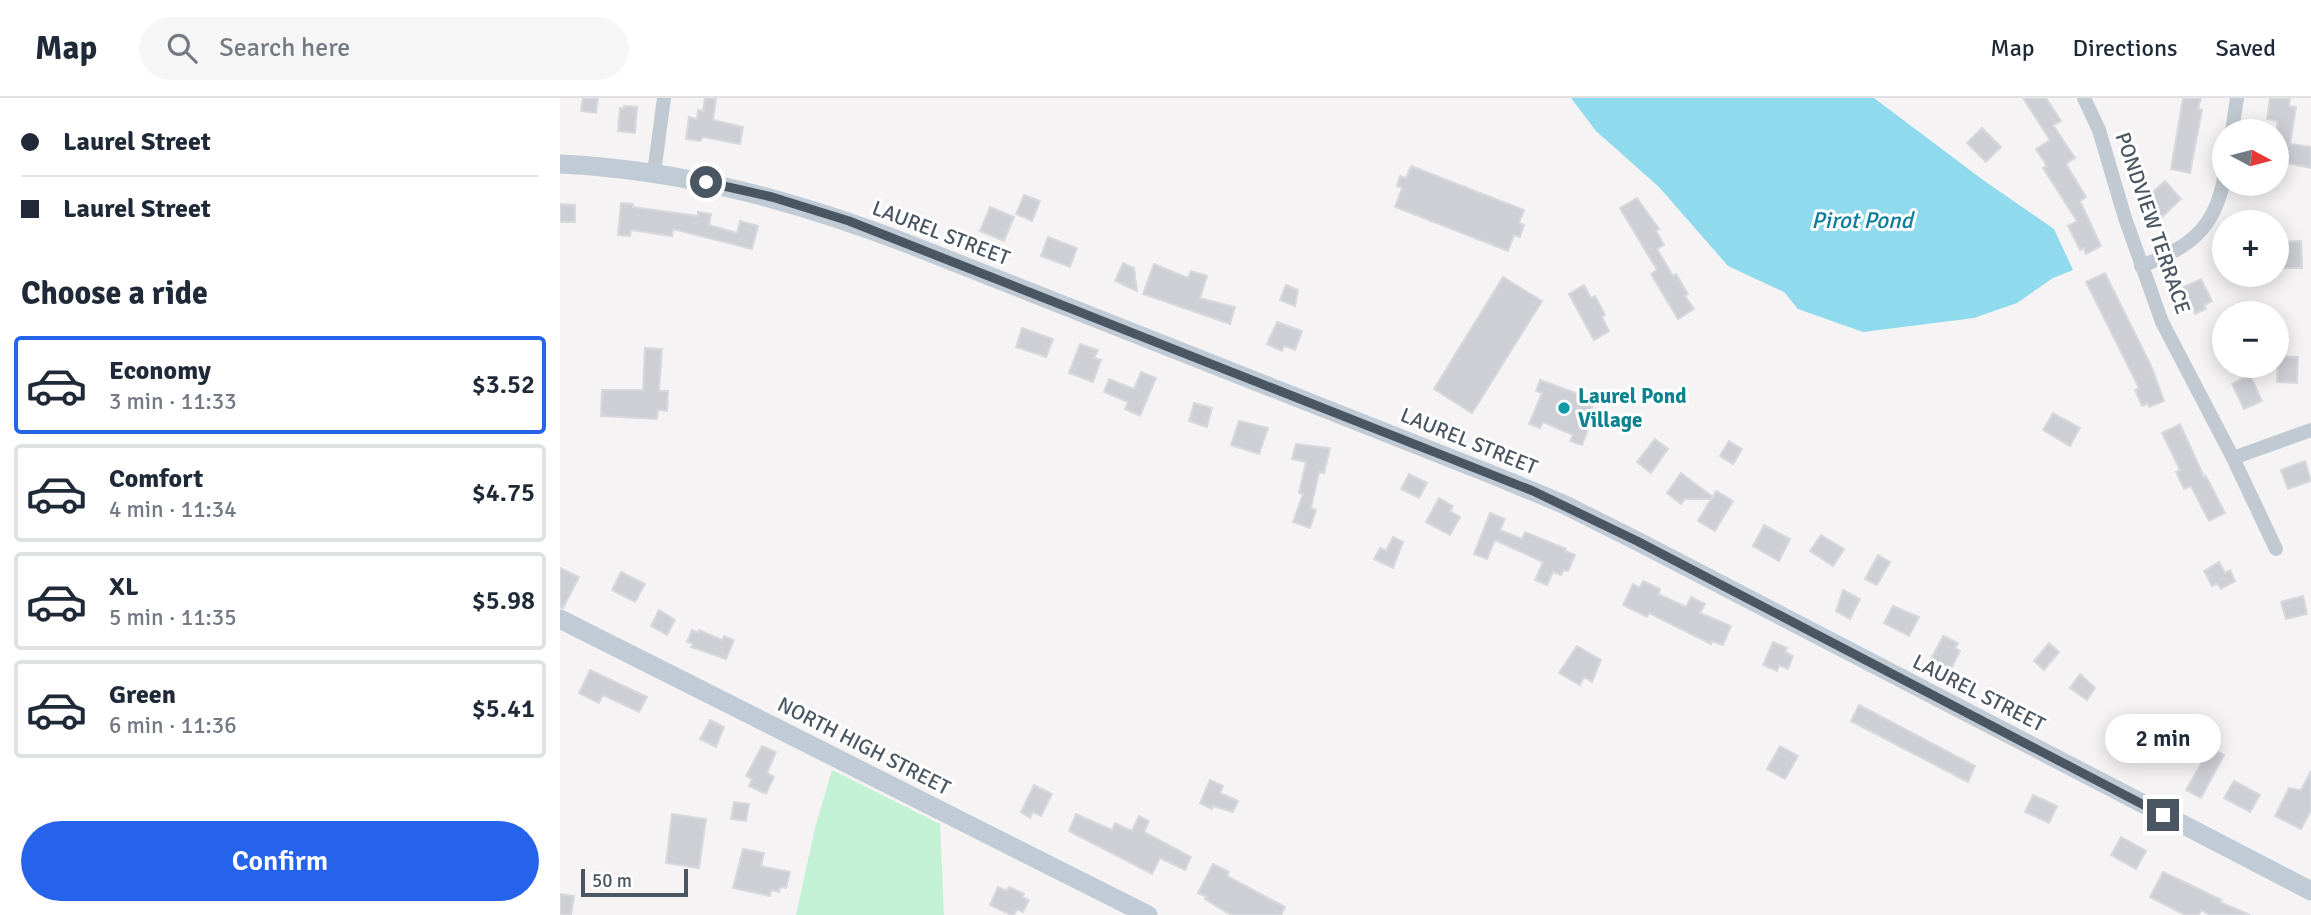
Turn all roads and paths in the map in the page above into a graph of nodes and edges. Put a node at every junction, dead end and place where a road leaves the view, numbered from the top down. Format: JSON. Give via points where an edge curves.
{"nodes":[{"id":1,"x":664,"y":98,"type":"edge"},
{"id":2,"x":2084,"y":98,"type":"edge"},
{"id":3,"x":2237,"y":98,"type":"edge"},
{"id":4,"x":2234,"y":119,"type":"edge"},
{"id":5,"x":560,"y":164,"type":"edge"},
{"id":6,"x":654,"y":173,"type":"junction"},
{"id":7,"x":2220,"y":196,"type":"edge"},
{"id":8,"x":2141,"y":266,"type":"junction"},
{"id":9,"x":2311,"y":430,"type":"edge"},
{"id":10,"x":2233,"y":458,"type":"junction"},
{"id":11,"x":2276,"y":549,"type":"dead end"},
{"id":12,"x":560,"y":619,"type":"edge"},
{"id":13,"x":2311,"y":891,"type":"edge"},
{"id":14,"x":1148,"y":915,"type":"edge"}],
"edges":[{"from":1,"to":6,"type":"street"},
{"from":2,"to":8,"type":"street","name":"PONDVIEW TERRACE","via":[[2099,130]]},
{"from":3,"to":4,"type":"street"},
{"from":5,"to":6,"type":"street","name":"LAUREL STREET"},
{"from":6,"to":13,"type":"street","name":"LAUREL STREET","via":[[772,197],[849,221],[1533,491]]},
{"from":7,"to":8,"type":"street","via":[[2198,234],[2182,249]]},
{"from":8,"to":10,"type":"street","name":"PONDVIEW TERRACE","via":[[2162,322]]},
{"from":9,"to":10,"type":"street"},
{"from":10,"to":11,"type":"street","name":"PONDVIEW TERRACE"},
{"from":12,"to":14,"type":"street","name":"NORTH HIGH STREET"}]}
